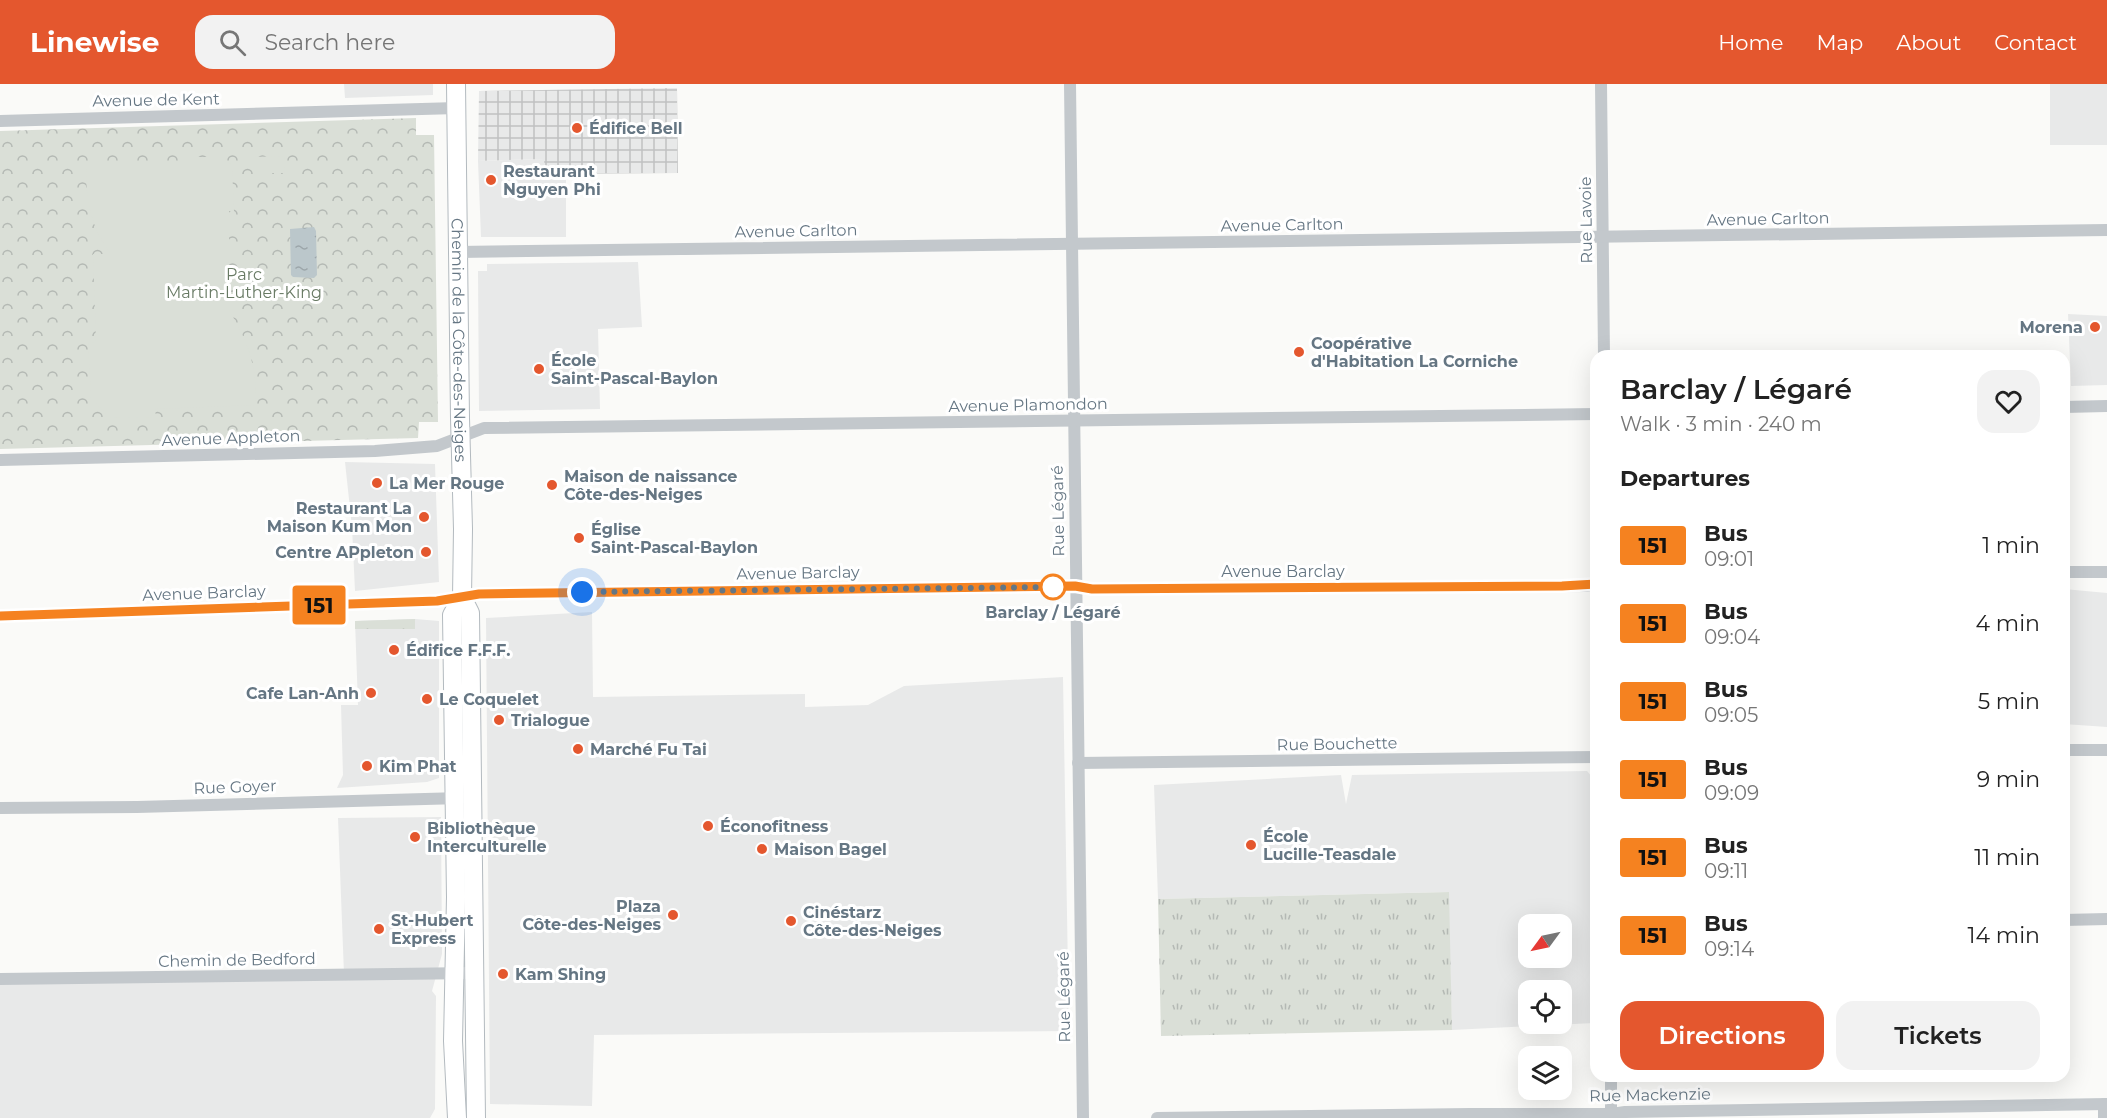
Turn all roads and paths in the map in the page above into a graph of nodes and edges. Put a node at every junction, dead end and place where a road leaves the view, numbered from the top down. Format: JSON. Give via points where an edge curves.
{"nodes":[{"id":1,"x":456,"y":84,"type":"edge"},
{"id":2,"x":1070,"y":84,"type":"edge"},
{"id":3,"x":1601,"y":84,"type":"edge"},
{"id":4,"x":457,"y":108,"type":"junction"},
{"id":5,"x":0,"y":121,"type":"edge"},
{"id":6,"x":2107,"y":230,"type":"edge"},
{"id":7,"x":1602,"y":237,"type":"junction"},
{"id":8,"x":1071,"y":243,"type":"junction"},
{"id":9,"x":458,"y":252,"type":"junction"},
{"id":10,"x":1604,"y":350,"type":"edge"},
{"id":11,"x":2107,"y":406,"type":"edge"},
{"id":12,"x":2070,"y":407,"type":"edge"},
{"id":13,"x":1590,"y":414,"type":"edge"},
{"id":14,"x":1074,"y":421,"type":"junction"},
{"id":15,"x":461,"y":436,"type":"junction"},
{"id":16,"x":0,"y":460,"type":"edge"},
{"id":17,"x":2070,"y":572,"type":"edge"},
{"id":18,"x":2107,"y":572,"type":"edge"},
{"id":19,"x":1590,"y":584,"type":"edge"},
{"id":20,"x":1075,"y":586,"type":"junction"},
{"id":21,"x":462,"y":597,"type":"junction"},
{"id":22,"x":0,"y":616,"type":"edge"},
{"id":23,"x":2070,"y":750,"type":"edge"},
{"id":24,"x":2107,"y":750,"type":"edge"},
{"id":25,"x":1590,"y":757,"type":"edge"},
{"id":26,"x":1078,"y":763,"type":"junction"},
{"id":27,"x":463,"y":798,"type":"junction"},
{"id":28,"x":0,"y":808,"type":"edge"},
{"id":29,"x":2107,"y":919,"type":"edge"},
{"id":30,"x":2070,"y":920,"type":"edge"},
{"id":31,"x":454,"y":973,"type":"junction"},
{"id":32,"x":474,"y":973,"type":"junction"},
{"id":33,"x":0,"y":979,"type":"edge"},
{"id":34,"x":1611,"y":1082,"type":"edge"},
{"id":35,"x":2105,"y":1104,"type":"edge"},
{"id":36,"x":1611,"y":1116,"type":"edge"},
{"id":37,"x":457,"y":1118,"type":"edge"},
{"id":38,"x":476,"y":1118,"type":"edge"},
{"id":39,"x":1083,"y":1118,"type":"edge"},
{"id":40,"x":1157,"y":1118,"type":"edge"},
{"id":41,"x":2104,"y":1118,"type":"edge"}],
"edges":[{"from":1,"to":4,"type":"main road","name":"Chemin de la Côte-des-Neiges"},
{"from":2,"to":8,"type":"street","name":"Rue Légaré"},
{"from":3,"to":7,"type":"street","name":"Rue Lavoie"},
{"from":4,"to":5,"type":"street","name":"Avenue de Kent"},
{"from":4,"to":9,"type":"main road","name":"Chemin de la Côte-des-Neiges"},
{"from":6,"to":7,"type":"street","name":"Avenue Carlton"},
{"from":7,"to":8,"type":"street","name":"Avenue Carlton"},
{"from":7,"to":10,"type":"street","name":"Rue Lavoie"},
{"from":8,"to":9,"type":"street","name":"Avenue Carlton"},
{"from":8,"to":14,"type":"street","name":"Rue Légaré"},
{"from":9,"to":15,"type":"main road","name":"Chemin de la Côte-des-Neiges"},
{"from":11,"to":12,"type":"street"},
{"from":13,"to":14,"type":"street","name":"Avenue Plamondon"},
{"from":14,"to":15,"type":"street","name":"Avenue Plamondon","via":[[484,428]]},
{"from":14,"to":20,"type":"street","name":"Rue Légaré"},
{"from":15,"to":16,"type":"street","name":"Avenue Appleton","via":[[437,446],[375,451]]},
{"from":15,"to":21,"type":"main road","name":"Chemin de la Côte-des-Neiges"},
{"from":17,"to":18,"type":"street"},
{"from":19,"to":20,"type":"street","name":"Avenue Barclay","via":[[1092,589]]},
{"from":20,"to":21,"type":"street","name":"Avenue Barclay"},
{"from":20,"to":26,"type":"street","name":"Rue Légaré"},
{"from":21,"to":22,"type":"street","name":"Avenue Barclay"},
{"from":21,"to":27,"type":"main road","name":"Chemin de la Côte-des-Neiges","via":[[452,615]]},
{"from":23,"to":24,"type":"street"},
{"from":25,"to":26,"type":"street","name":"Rue Bouchette"},
{"from":26,"to":39,"type":"street","name":"Rue Légaré"},
{"from":27,"to":28,"type":"street","name":"Rue Goyer"},
{"from":27,"to":31,"type":"main road","name":"Chemin de la Côte-des-Neiges"},
{"from":27,"to":32,"type":"main road","name":"Chemin de la Côte-des-Neiges"},
{"from":29,"to":30,"type":"street"},
{"from":31,"to":32,"type":"street","name":"Chemin de Bedford"},
{"from":31,"to":33,"type":"street","name":"Chemin de Bedford"},
{"from":31,"to":37,"type":"main road","name":"Chemin de la Côte-des-Neiges"},
{"from":32,"to":38,"type":"main road","name":"Chemin de la Côte-des-Neiges"},
{"from":34,"to":36,"type":"street"},
{"from":35,"to":36,"type":"street","name":"Rue Mackenzie","via":[[1625,1112]]},
{"from":35,"to":41,"type":"street"},
{"from":36,"to":40,"type":"street","name":"Rue Mackenzie","via":[[1470,1113]]}]}
